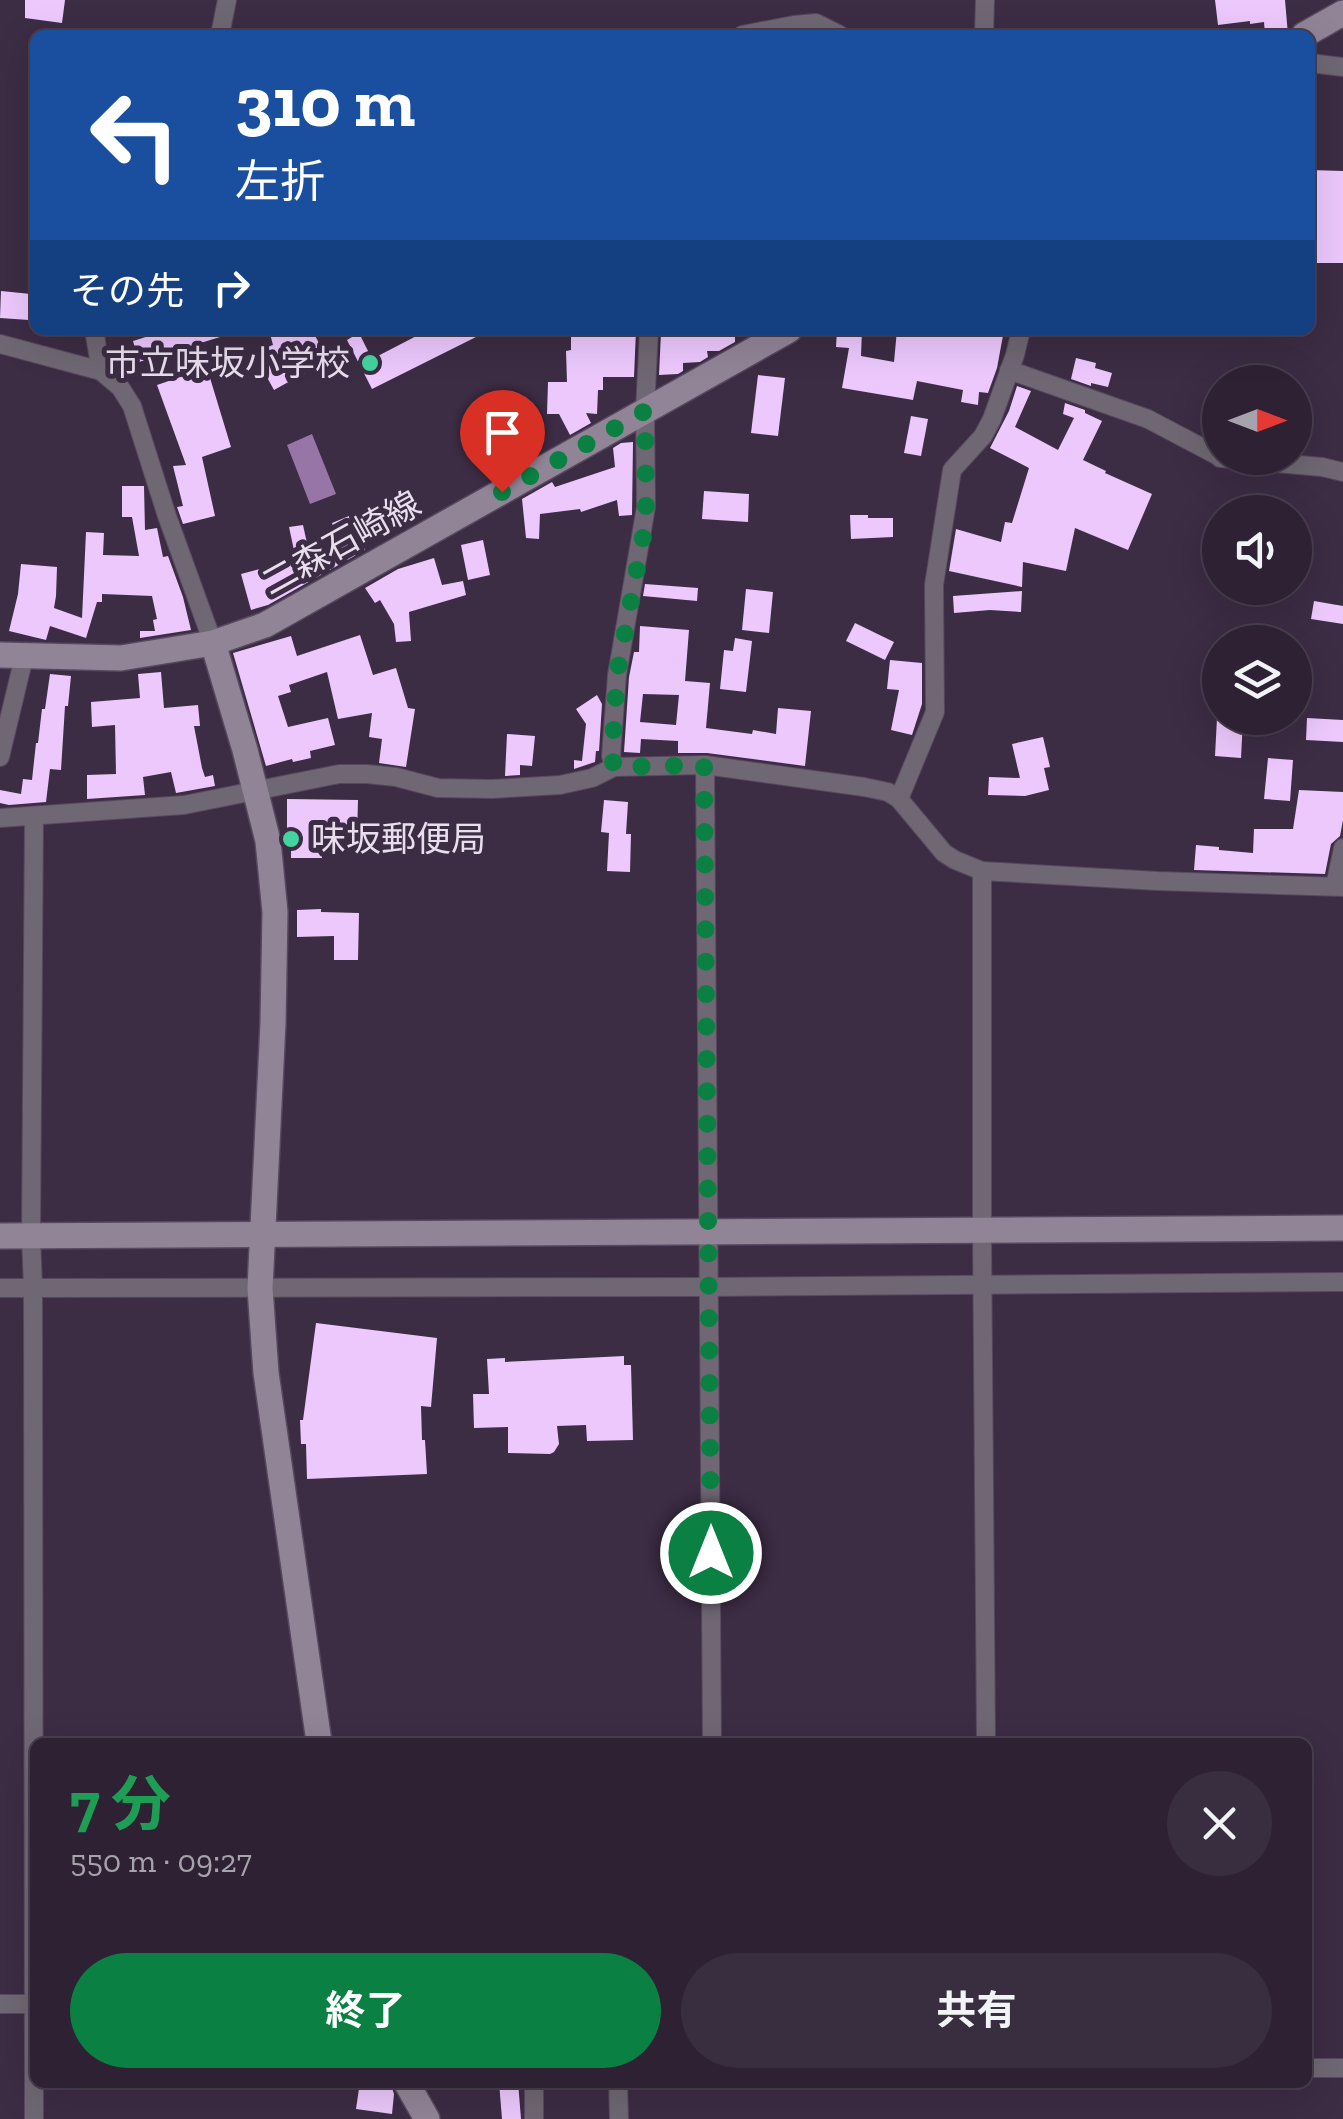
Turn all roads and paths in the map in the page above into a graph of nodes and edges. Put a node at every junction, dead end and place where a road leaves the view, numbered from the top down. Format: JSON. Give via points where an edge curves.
{"nodes":[{"id":1,"x":227,"y":0,"type":"edge"},
{"id":2,"x":985,"y":0,"type":"edge"},
{"id":3,"x":1343,"y":13,"type":"edge"},
{"id":4,"x":221,"y":30,"type":"edge"},
{"id":5,"x":766,"y":30,"type":"edge"},
{"id":6,"x":830,"y":30,"type":"edge"},
{"id":7,"x":984,"y":30,"type":"edge"},
{"id":8,"x":1313,"y":30,"type":"edge"},
{"id":9,"x":1315,"y":64,"type":"edge"},
{"id":10,"x":1343,"y":67,"type":"edge"},
{"id":11,"x":97,"y":335,"type":"edge"},
{"id":12,"x":649,"y":335,"type":"edge"},
{"id":13,"x":781,"y":335,"type":"edge"},
{"id":14,"x":1020,"y":335,"type":"edge"},
{"id":15,"x":0,"y":344,"type":"edge"},
{"id":16,"x":1009,"y":370,"type":"junction"},
{"id":17,"x":101,"y":371,"type":"junction"},
{"id":18,"x":645,"y":411,"type":"junction"},
{"id":19,"x":1202,"y":448,"type":"edge"},
{"id":20,"x":1312,"y":467,"type":"edge"},
{"id":21,"x":1343,"y":472,"type":"edge"},
{"id":22,"x":213,"y":642,"type":"junction"},
{"id":23,"x":12,"y":656,"type":"edge"},
{"id":24,"x":0,"y":758,"type":"edge"},
{"id":25,"x":704,"y":765,"type":"junction"},
{"id":26,"x":614,"y":767,"type":"junction"},
{"id":27,"x":256,"y":791,"type":"junction"},
{"id":28,"x":899,"y":798,"type":"junction"},
{"id":29,"x":34,"y":817,"type":"junction"},
{"id":30,"x":0,"y":818,"type":"edge"},
{"id":31,"x":1343,"y":848,"type":"edge"},
{"id":32,"x":982,"y":871,"type":"junction"},
{"id":33,"x":1339,"y":886,"type":"edge"},
{"id":34,"x":1343,"y":1228,"type":"edge"},
{"id":35,"x":982,"y":1230,"type":"junction"},
{"id":36,"x":710,"y":1232,"type":"junction"},
{"id":37,"x":261,"y":1235,"type":"junction"},
{"id":38,"x":0,"y":1236,"type":"edge"},
{"id":39,"x":31,"y":1236,"type":"junction"},
{"id":40,"x":1343,"y":1282,"type":"edge"},
{"id":41,"x":982,"y":1284,"type":"junction"},
{"id":42,"x":0,"y":1288,"type":"edge"},
{"id":43,"x":33,"y":1288,"type":"junction"},
{"id":44,"x":260,"y":1288,"type":"junction"},
{"id":45,"x":710,"y":1288,"type":"junction"},
{"id":46,"x":34,"y":1738,"type":"edge"},
{"id":47,"x":318,"y":1738,"type":"edge"},
{"id":48,"x":712,"y":1738,"type":"edge"},
{"id":49,"x":986,"y":1738,"type":"edge"},
{"id":50,"x":0,"y":2004,"type":"edge"},
{"id":51,"x":30,"y":2004,"type":"edge"},
{"id":52,"x":1312,"y":2068,"type":"edge"},
{"id":53,"x":1343,"y":2068,"type":"edge"},
{"id":54,"x":34,"y":2088,"type":"edge"},
{"id":55,"x":409,"y":2088,"type":"edge"},
{"id":56,"x":534,"y":2088,"type":"edge"},
{"id":57,"x":618,"y":2088,"type":"edge"},
{"id":58,"x":34,"y":2119,"type":"edge"},
{"id":59,"x":427,"y":2119,"type":"edge"},
{"id":60,"x":534,"y":2119,"type":"edge"},
{"id":61,"x":619,"y":2119,"type":"edge"}],
"edges":[{"from":1,"to":4,"type":"street"},
{"from":2,"to":7,"type":"street"},
{"from":3,"to":8,"type":"street"},
{"from":5,"to":6,"type":"street","via":[[816,23]]},
{"from":9,"to":10,"type":"street"},
{"from":11,"to":17,"type":"street"},
{"from":12,"to":18,"type":"street"},
{"from":13,"to":18,"type":"street","name":"二森石崎線"},
{"from":14,"to":16,"type":"street"},
{"from":15,"to":17,"type":"street"},
{"from":16,"to":19,"type":"street","via":[[1148,419]]},
{"from":16,"to":28,"type":"street","via":[[983,436],[952,470],[934,585],[935,712]]},
{"from":17,"to":22,"type":"street","via":[[132,406]]},
{"from":18,"to":22,"type":"street","name":"二森石崎線","via":[[265,625]]},
{"from":18,"to":26,"type":"street","via":[[646,507],[617,675]]},
{"from":20,"to":21,"type":"street"},
{"from":22,"to":23,"type":"street","name":"二森石崎線","via":[[121,658]]},
{"from":22,"to":27,"type":"street"},
{"from":23,"to":24,"type":"street"},
{"from":25,"to":26,"type":"street"},
{"from":25,"to":28,"type":"street","via":[[864,787]]},
{"from":25,"to":36,"type":"street"},
{"from":26,"to":27,"type":"street","via":[[546,788],[438,788],[396,777],[339,774]]},
{"from":27,"to":29,"type":"street","via":[[184,805]]},
{"from":27,"to":37,"type":"street","via":[[275,912]]},
{"from":28,"to":32,"type":"street","via":[[944,853]]},
{"from":29,"to":30,"type":"street"},
{"from":29,"to":39,"type":"street"},
{"from":31,"to":33,"type":"street"},
{"from":32,"to":33,"type":"street"},
{"from":32,"to":35,"type":"street"},
{"from":34,"to":35,"type":"street"},
{"from":35,"to":36,"type":"street"},
{"from":35,"to":41,"type":"street"},
{"from":36,"to":37,"type":"street"},
{"from":36,"to":45,"type":"street"},
{"from":37,"to":39,"type":"street"},
{"from":37,"to":44,"type":"street"},
{"from":38,"to":39,"type":"street"},
{"from":39,"to":43,"type":"street"},
{"from":40,"to":41,"type":"street"},
{"from":41,"to":45,"type":"street"},
{"from":41,"to":49,"type":"street"},
{"from":42,"to":43,"type":"street"},
{"from":43,"to":44,"type":"street"},
{"from":43,"to":46,"type":"street"},
{"from":44,"to":45,"type":"street"},
{"from":44,"to":47,"type":"street","via":[[266,1374]]},
{"from":45,"to":48,"type":"street"},
{"from":50,"to":51,"type":"street"},
{"from":52,"to":53,"type":"street"},
{"from":54,"to":58,"type":"street"},
{"from":55,"to":59,"type":"street"},
{"from":56,"to":60,"type":"street"},
{"from":57,"to":61,"type":"street"}]}
